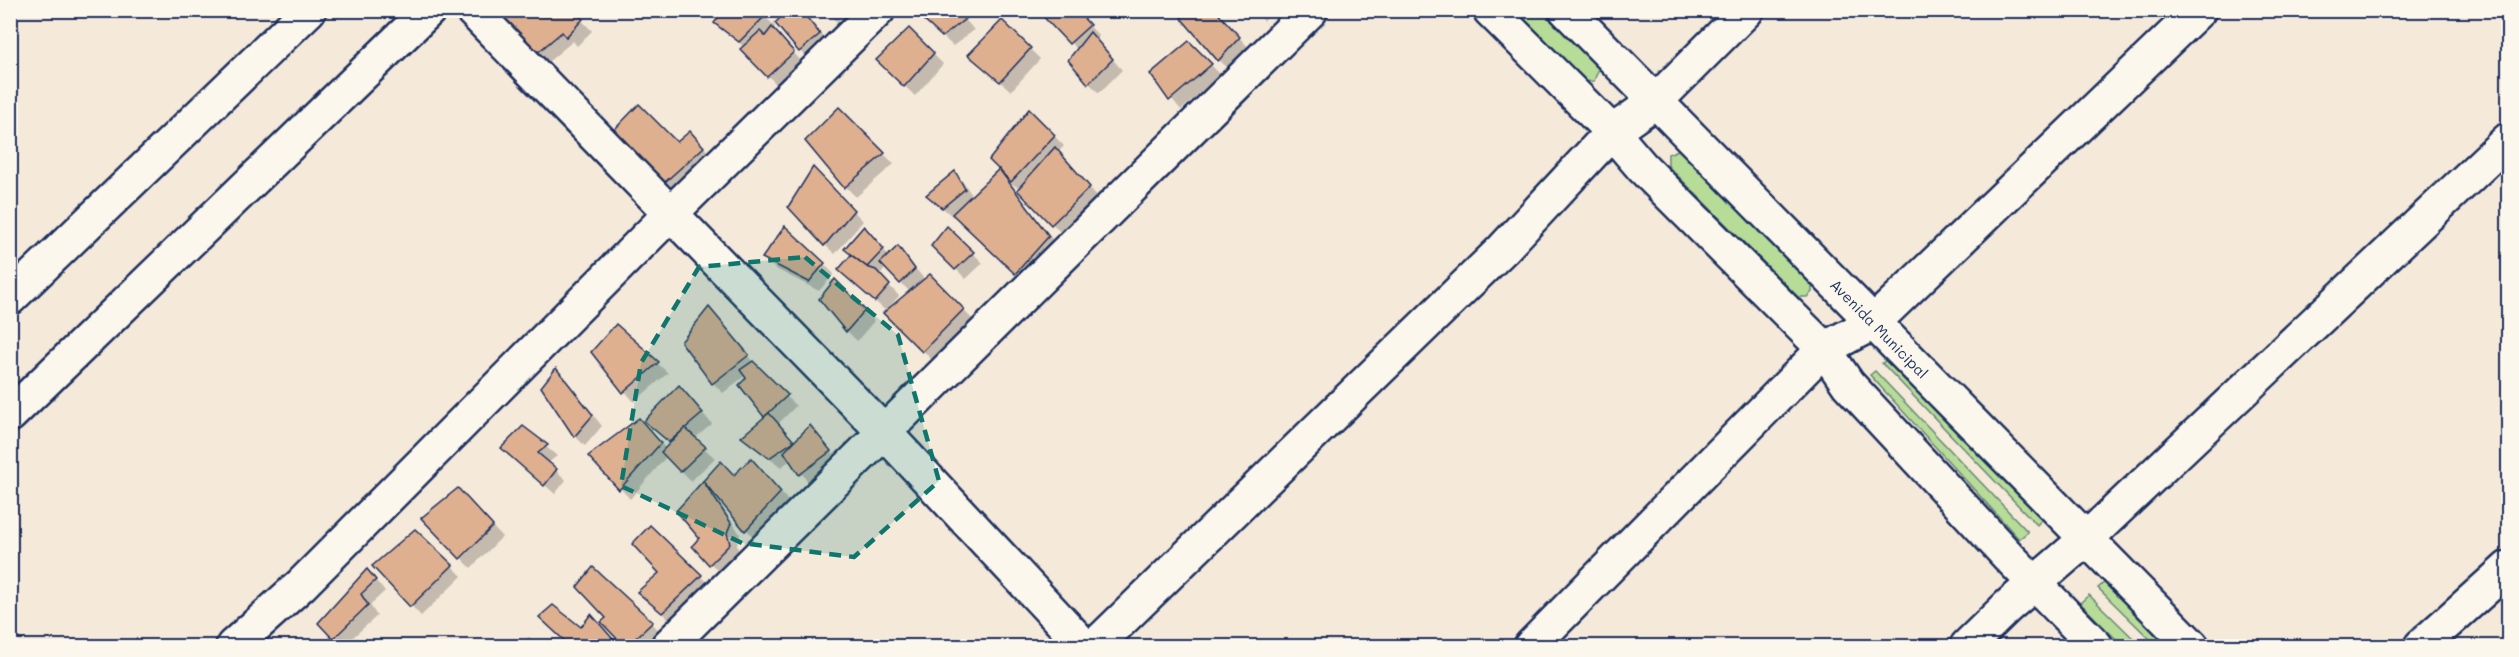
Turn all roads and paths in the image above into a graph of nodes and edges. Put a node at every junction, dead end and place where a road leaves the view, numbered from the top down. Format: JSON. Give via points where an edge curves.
{"nodes":[{"id":1,"x":309,"y":10,"type":"edge"},
{"id":2,"x":429,"y":10,"type":"edge"},
{"id":3,"x":472,"y":10,"type":"edge"},
{"id":4,"x":878,"y":10,"type":"edge"},
{"id":5,"x":1311,"y":10,"type":"edge"},
{"id":6,"x":1490,"y":10,"type":"edge"},
{"id":7,"x":1566,"y":10,"type":"edge"},
{"id":8,"x":1747,"y":10,"type":"edge"},
{"id":9,"x":2199,"y":10,"type":"edge"},
{"id":10,"x":1656,"y":101,"type":"junction"},
{"id":11,"x":1612,"y":132,"type":"junction"},
{"id":12,"x":2508,"y":140,"type":"edge"},
{"id":13,"x":670,"y":214,"type":"junction"},
{"id":14,"x":10,"y":298,"type":"edge"},
{"id":15,"x":1873,"y":323,"type":"junction"},
{"id":16,"x":1824,"y":349,"type":"junction"},
{"id":17,"x":10,"y":415,"type":"edge"},
{"id":18,"x":884,"y":432,"type":"junction"},
{"id":19,"x":2085,"y":540,"type":"junction"},
{"id":20,"x":2508,"y":568,"type":"edge"},
{"id":21,"x":2036,"y":585,"type":"junction"},
{"id":22,"x":233,"y":646,"type":"edge"},
{"id":23,"x":668,"y":646,"type":"edge"},
{"id":24,"x":1084,"y":646,"type":"edge"},
{"id":25,"x":1095,"y":646,"type":"edge"},
{"id":26,"x":1531,"y":646,"type":"edge"},
{"id":27,"x":1967,"y":646,"type":"edge"},
{"id":28,"x":2096,"y":646,"type":"edge"},
{"id":29,"x":2192,"y":646,"type":"edge"},
{"id":30,"x":2421,"y":646,"type":"edge"}],
"edges":[{"from":1,"to":14,"type":"street"},
{"from":2,"to":17,"type":"street"},
{"from":3,"to":13,"type":"street"},
{"from":4,"to":13,"type":"street"},
{"from":5,"to":18,"type":"street"},
{"from":6,"to":11,"type":"street"},
{"from":7,"to":10,"type":"street","name":"Avenida Municipal"},
{"from":8,"to":10,"type":"street"},
{"from":9,"to":15,"type":"street"},
{"from":10,"to":11,"type":"street"},
{"from":10,"to":15,"type":"street","name":"Avenida Municipal"},
{"from":11,"to":16,"type":"street"},
{"from":11,"to":25,"type":"street","via":[[1503,249]]},
{"from":12,"to":19,"type":"street"},
{"from":13,"to":18,"type":"street"},
{"from":13,"to":22,"type":"street","via":[[301,585]]},
{"from":15,"to":16,"type":"street"},
{"from":15,"to":19,"type":"street","name":"Avenida Municipal"},
{"from":16,"to":21,"type":"street","via":[[1848,384]]},
{"from":16,"to":26,"type":"street"},
{"from":18,"to":23,"type":"street"},
{"from":18,"to":24,"type":"street"},
{"from":19,"to":21,"type":"street"},
{"from":19,"to":29,"type":"street","name":"Avenida Municipal"},
{"from":20,"to":30,"type":"street"},
{"from":21,"to":27,"type":"street"},
{"from":21,"to":28,"type":"street"}]}
